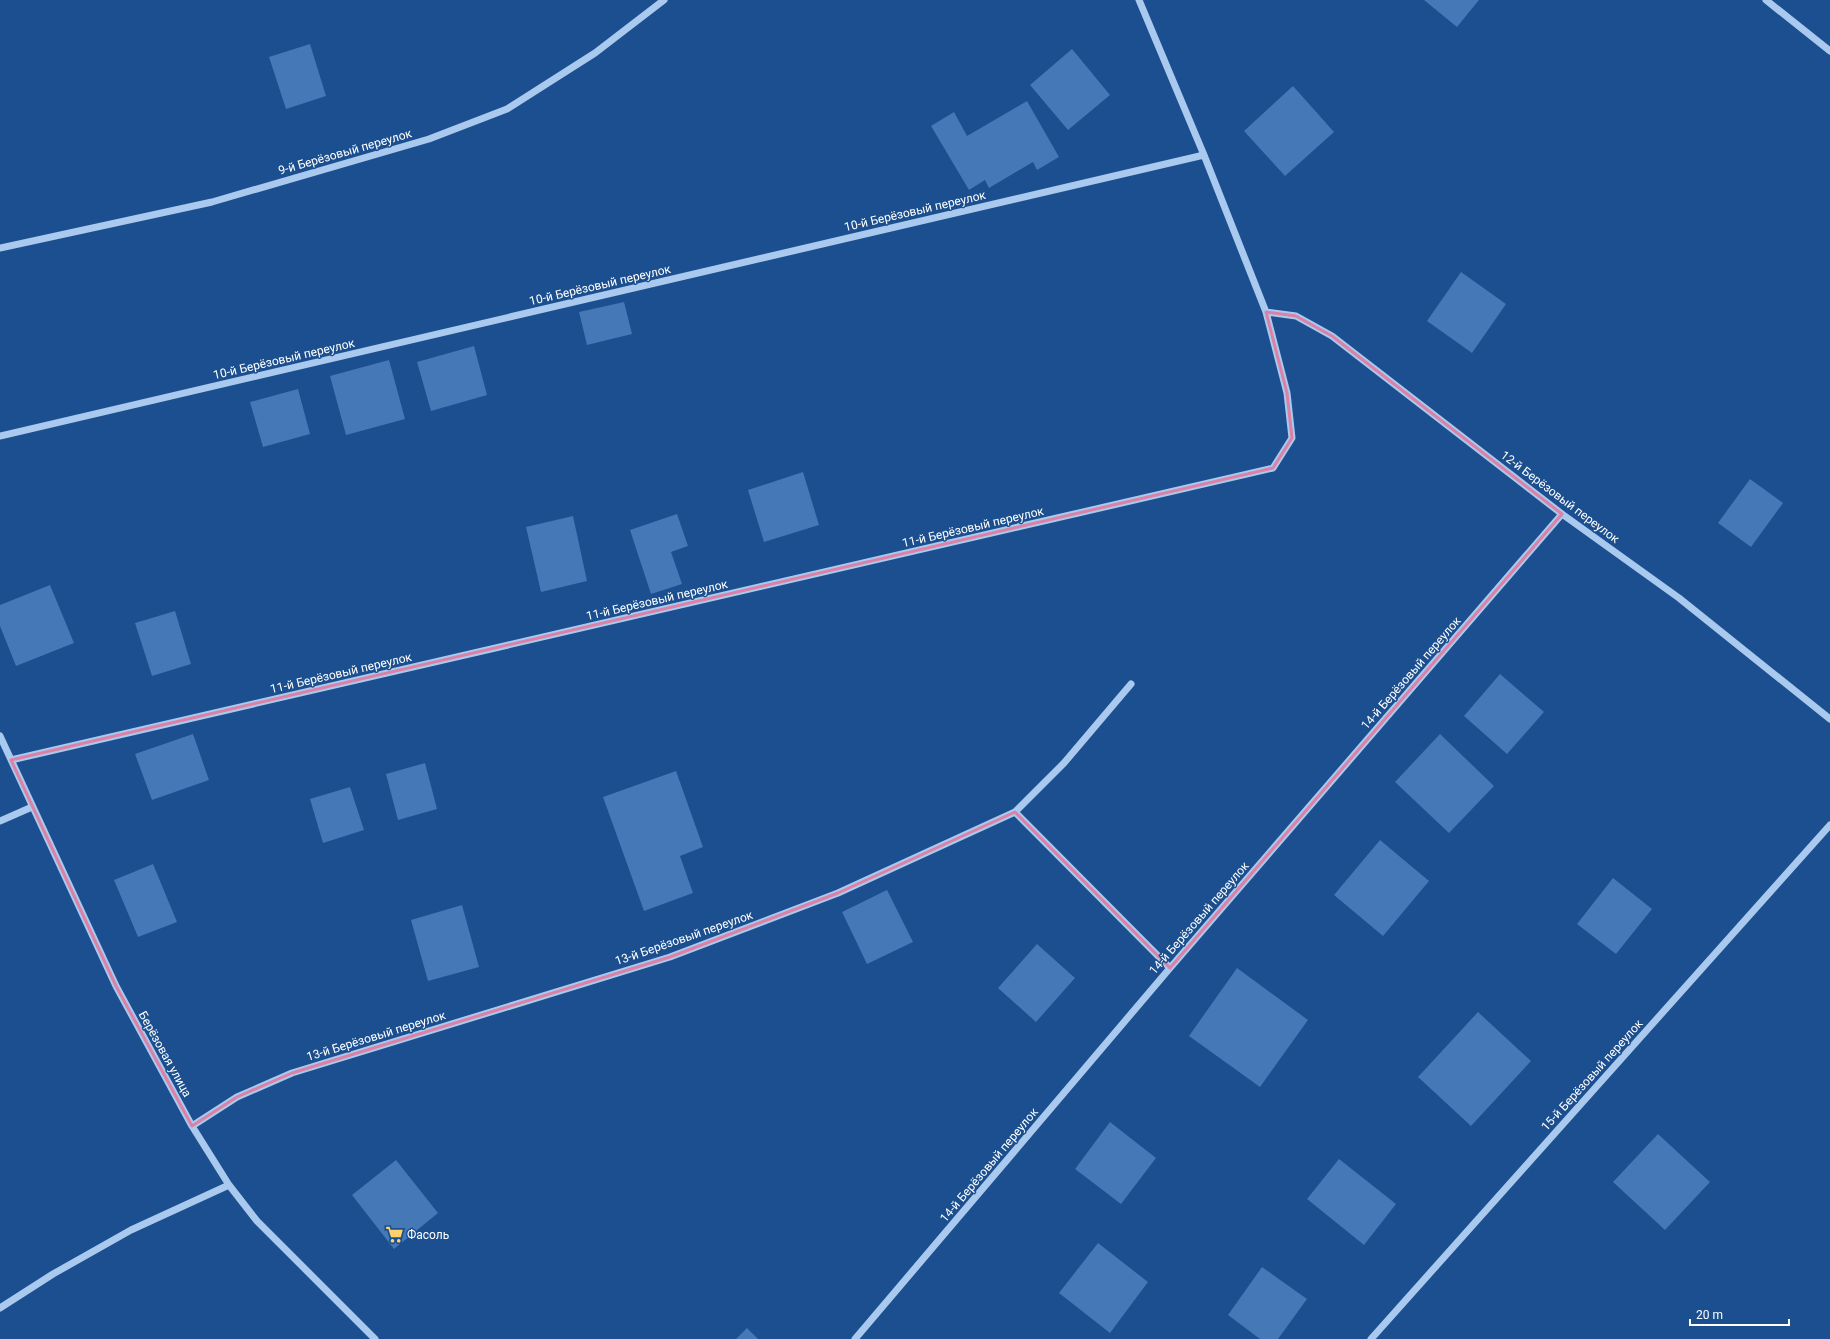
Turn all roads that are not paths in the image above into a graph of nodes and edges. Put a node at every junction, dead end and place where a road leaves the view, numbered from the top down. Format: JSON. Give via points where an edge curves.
{"nodes":[{"id":1,"x":664,"y":0,"type":"edge"},
{"id":2,"x":1139,"y":0,"type":"edge"},
{"id":3,"x":1766,"y":0,"type":"edge"},
{"id":4,"x":1830,"y":51,"type":"edge"},
{"id":5,"x":1204,"y":155,"type":"junction"},
{"id":6,"x":0,"y":248,"type":"edge"},
{"id":7,"x":1266,"y":312,"type":"junction"},
{"id":8,"x":0,"y":436,"type":"edge"},
{"id":9,"x":1562,"y":514,"type":"junction"},
{"id":10,"x":1131,"y":684,"type":"dead end"},
{"id":11,"x":1830,"y":719,"type":"edge"},
{"id":12,"x":0,"y":736,"type":"edge"},
{"id":13,"x":11,"y":760,"type":"junction"},
{"id":14,"x":32,"y":807,"type":"junction"},
{"id":15,"x":1016,"y":812,"type":"junction"},
{"id":16,"x":0,"y":821,"type":"edge"},
{"id":17,"x":1830,"y":825,"type":"edge"},
{"id":18,"x":1170,"y":968,"type":"junction"},
{"id":19,"x":192,"y":1126,"type":"junction"},
{"id":20,"x":229,"y":1185,"type":"junction"},
{"id":21,"x":0,"y":1308,"type":"edge"},
{"id":22,"x":375,"y":1339,"type":"edge"},
{"id":23,"x":855,"y":1339,"type":"edge"},
{"id":24,"x":1371,"y":1339,"type":"edge"}],
"edges":[{"from":1,"to":6,"type":"street","name":"9-й Берёзовый переулок","via":[[595,53],[507,108],[429,139],[212,202]]},
{"from":2,"to":5,"type":"street"},
{"from":3,"to":4,"type":"street"},
{"from":5,"to":7,"type":"street"},
{"from":5,"to":8,"type":"street","name":"10-й Берёзовый переулок"},
{"from":7,"to":9,"type":"street","name":"12-й Берёзовый переулок","via":[[1296,316],[1332,336]]},
{"from":7,"to":13,"type":"street","name":"11-й Берёзовый переулок","via":[[1287,394],[1292,438],[1273,468]]},
{"from":9,"to":11,"type":"street","name":"12-й Берёзовый переулок","via":[[1679,598]]},
{"from":9,"to":18,"type":"street","name":"14-й Берёзовый переулок"},
{"from":10,"to":15,"type":"street","name":"13-й Берёзовый переулок","via":[[1064,763]]},
{"from":12,"to":13,"type":"street","name":"Берёзовая улица"},
{"from":13,"to":14,"type":"street","name":"Берёзовая улица"},
{"from":14,"to":16,"type":"street"},
{"from":14,"to":19,"type":"street","name":"Берёзовая улица","via":[[116,986]]},
{"from":15,"to":18,"type":"street"},
{"from":15,"to":19,"type":"street","name":"13-й Берёзовый переулок","via":[[838,893],[670,957],[292,1073],[238,1098]]},
{"from":17,"to":24,"type":"street","name":"15-й Берёзовый переулок"},
{"from":18,"to":23,"type":"street","name":"14-й Берёзовый переулок"},
{"from":19,"to":20,"type":"street","name":"Берёзовая улица"},
{"from":20,"to":21,"type":"street","via":[[131,1230],[53,1274]]},
{"from":20,"to":22,"type":"street","name":"Берёзовая улица","via":[[257,1221]]}]}
